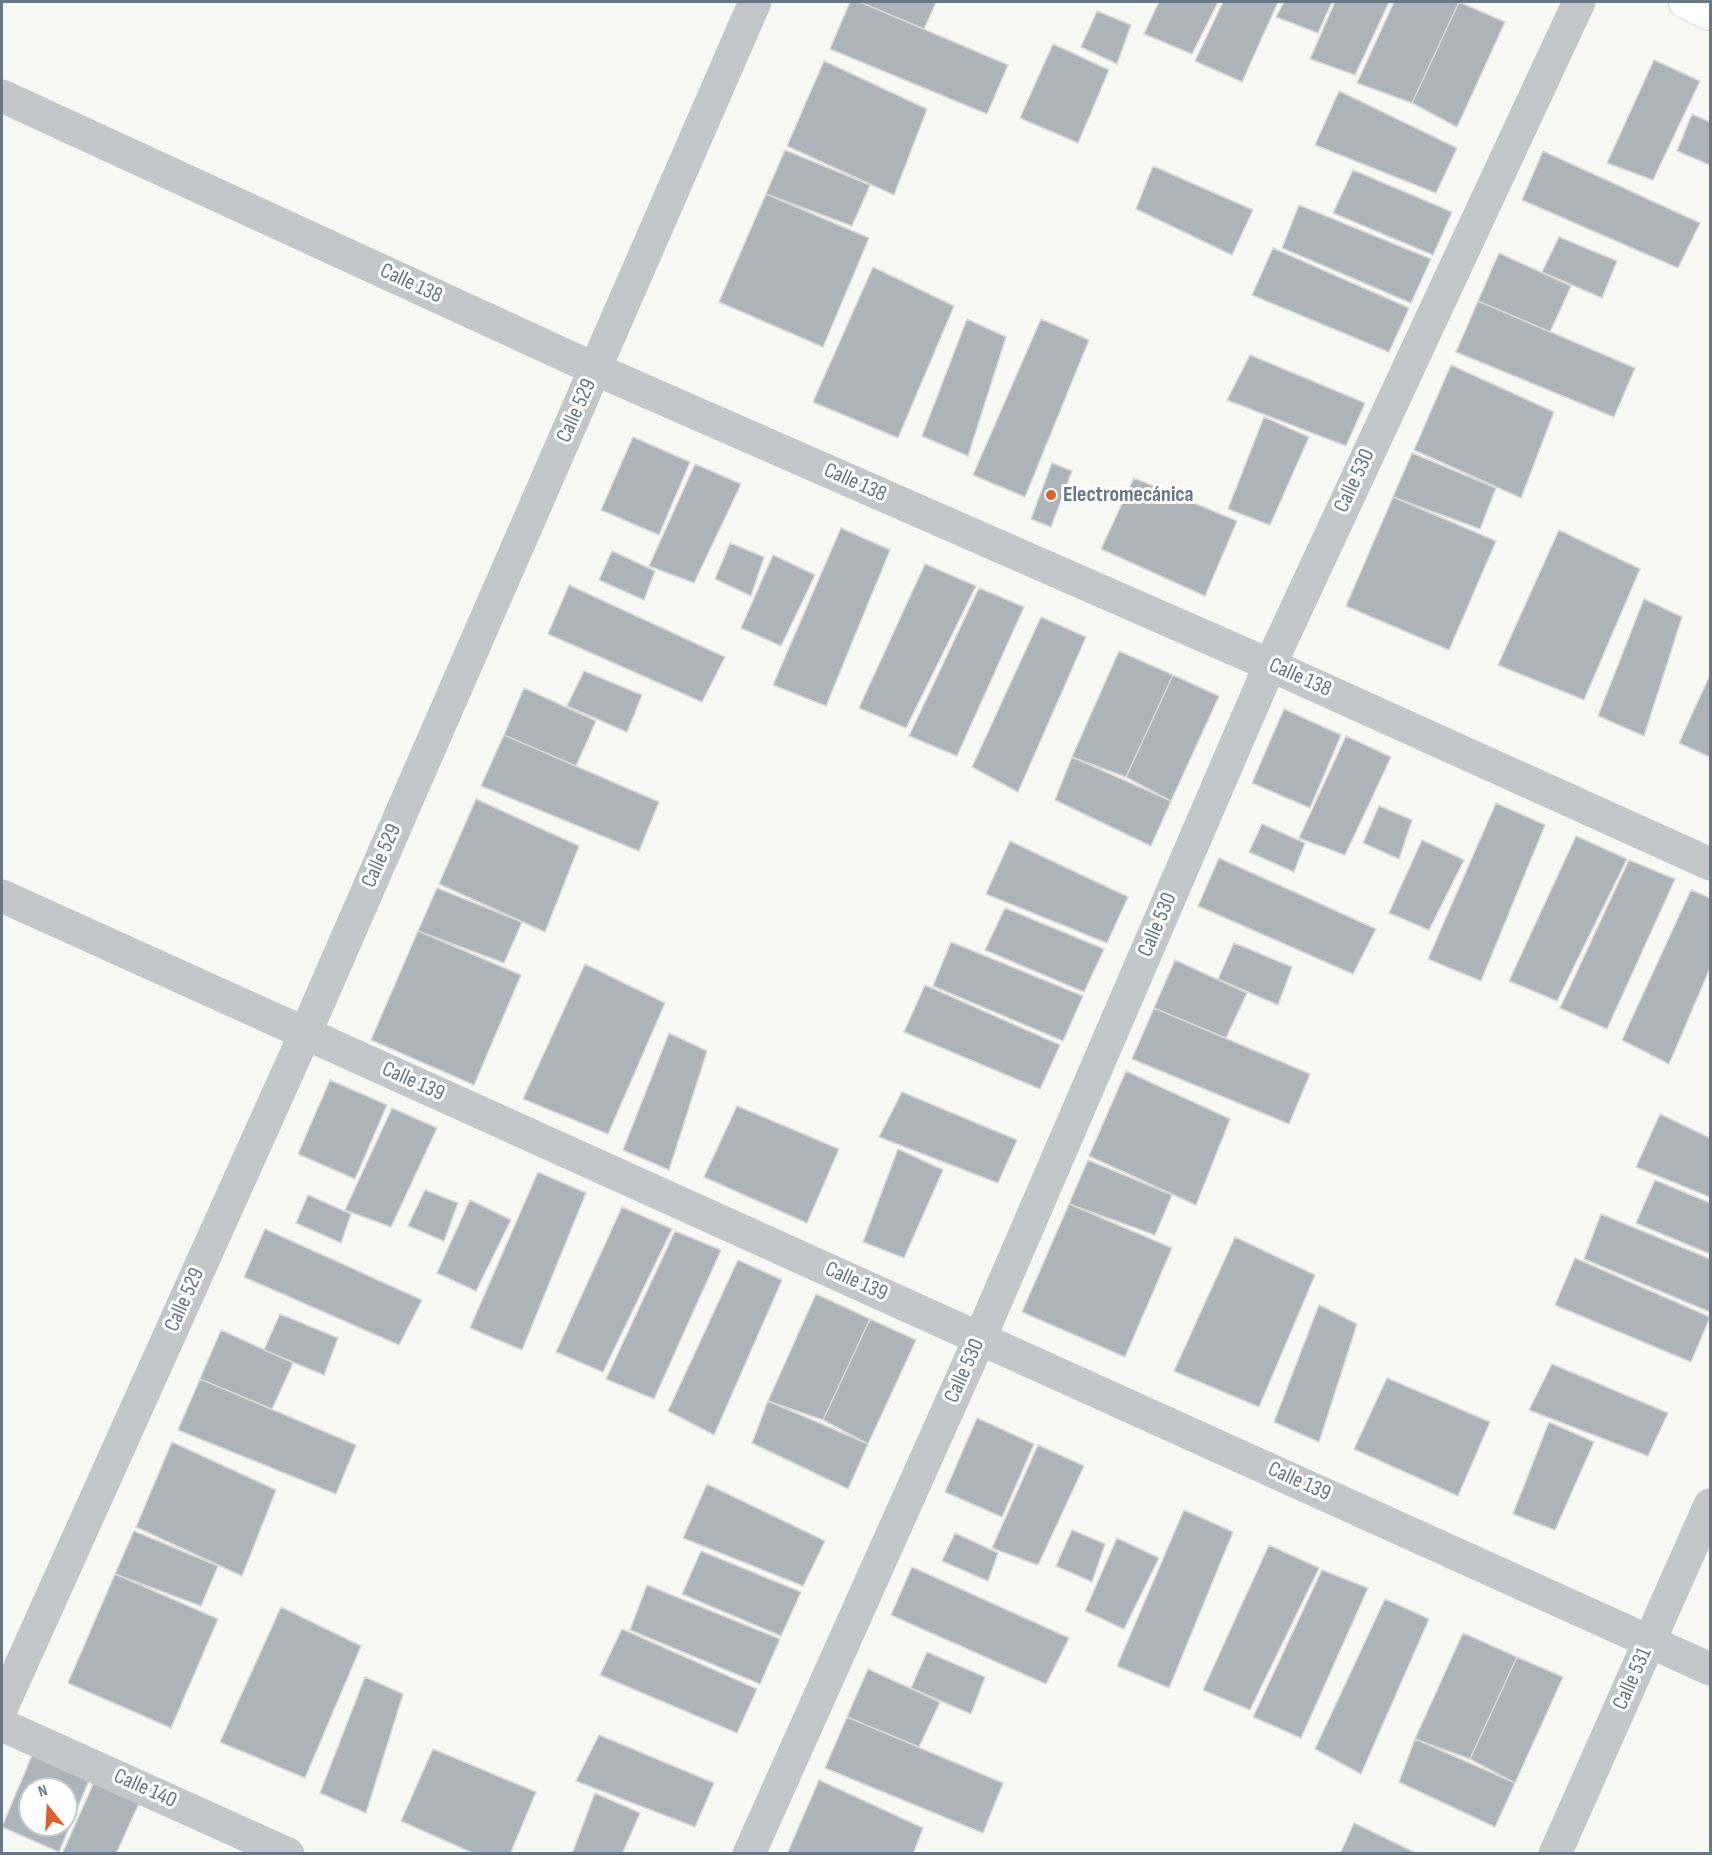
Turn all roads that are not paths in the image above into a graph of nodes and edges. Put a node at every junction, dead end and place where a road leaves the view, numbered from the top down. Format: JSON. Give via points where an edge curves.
{"nodes":[{"id":1,"x":755,"y":2,"type":"edge"},
{"id":2,"x":1579,"y":2,"type":"edge"},
{"id":3,"x":1685,"y":2,"type":"edge"},
{"id":4,"x":1710,"y":14,"type":"edge"},
{"id":5,"x":2,"y":96,"type":"edge"},
{"id":6,"x":595,"y":369,"type":"junction"},
{"id":7,"x":1270,"y":665,"type":"junction"},
{"id":8,"x":1710,"y":864,"type":"edge"},
{"id":9,"x":2,"y":896,"type":"edge"},
{"id":10,"x":305,"y":1034,"type":"junction"},
{"id":11,"x":980,"y":1338,"type":"junction"},
{"id":12,"x":1710,"y":1504,"type":"edge"},
{"id":13,"x":1650,"y":1641,"type":"junction"},
{"id":14,"x":1710,"y":1669,"type":"edge"},
{"id":15,"x":2,"y":1707,"type":"edge"},
{"id":16,"x":2,"y":1725,"type":"edge"},
{"id":17,"x":288,"y":1854,"type":"edge"},
{"id":18,"x":749,"y":1854,"type":"edge"},
{"id":19,"x":1555,"y":1854,"type":"edge"}],
"edges":[{"from":1,"to":6,"type":"street","name":"Calle 529"},
{"from":2,"to":7,"type":"street","name":"Calle 530"},
{"from":3,"to":4,"type":"street"},
{"from":5,"to":6,"type":"street","name":"Calle 138"},
{"from":6,"to":7,"type":"street","name":"Calle 138"},
{"from":6,"to":10,"type":"street","name":"Calle 529"},
{"from":7,"to":8,"type":"street","name":"Calle 138"},
{"from":7,"to":11,"type":"street","name":"Calle 530"},
{"from":9,"to":10,"type":"street","name":"Calle 139"},
{"from":10,"to":11,"type":"street","name":"Calle 139"},
{"from":10,"to":15,"type":"street","name":"Calle 529"},
{"from":11,"to":13,"type":"street","name":"Calle 139"},
{"from":11,"to":18,"type":"street","name":"Calle 530"},
{"from":12,"to":13,"type":"street","name":"Calle 531"},
{"from":13,"to":14,"type":"street","name":"Calle 139"},
{"from":13,"to":19,"type":"street","name":"Calle 531"},
{"from":16,"to":17,"type":"street","name":"Calle 140"}]}
